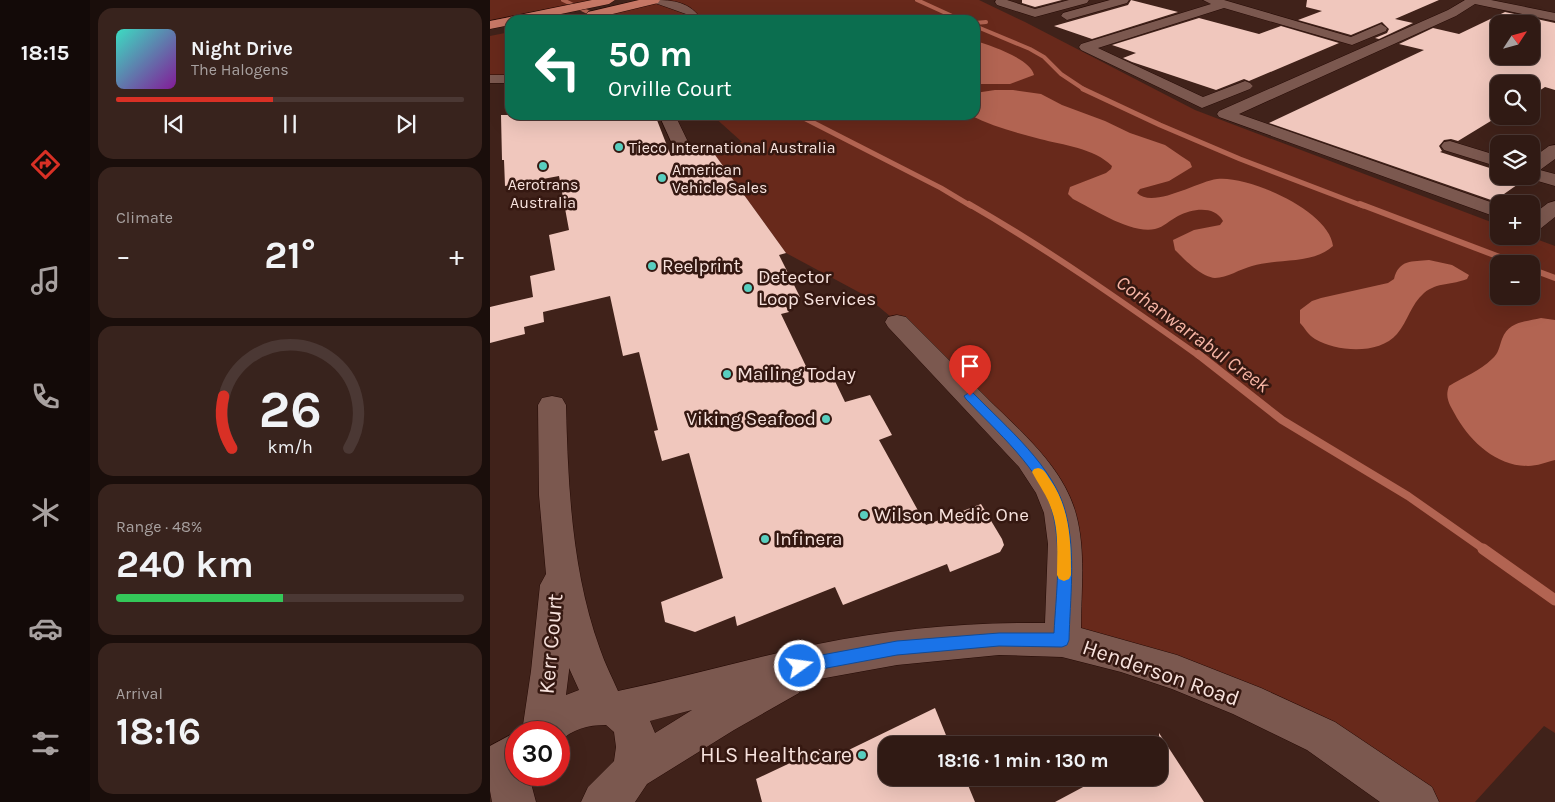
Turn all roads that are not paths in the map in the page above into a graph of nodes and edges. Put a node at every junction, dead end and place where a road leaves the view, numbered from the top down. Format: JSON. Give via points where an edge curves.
{"nodes":[{"id":1,"x":610,"y":0,"type":"edge"},
{"id":2,"x":654,"y":0,"type":"edge"},
{"id":3,"x":659,"y":0,"type":"edge"},
{"id":4,"x":1083,"y":0,"type":"edge"},
{"id":5,"x":1123,"y":0,"type":"edge"},
{"id":6,"x":1209,"y":0,"type":"edge"},
{"id":7,"x":1473,"y":0,"type":"edge"},
{"id":8,"x":1521,"y":0,"type":"edge"},
{"id":9,"x":1001,"y":2,"type":"dead end"},
{"id":10,"x":1229,"y":5,"type":"junction"},
{"id":11,"x":1555,"y":7,"type":"edge"},
{"id":12,"x":1296,"y":9,"type":"dead end"},
{"id":13,"x":541,"y":15,"type":"edge"},
{"id":14,"x":592,"y":15,"type":"edge"},
{"id":15,"x":692,"y":15,"type":"edge"},
{"id":16,"x":1555,"y":17,"type":"edge"},
{"id":17,"x":1270,"y":18,"type":"junction"},
{"id":18,"x":505,"y":22,"type":"edge"},
{"id":19,"x":1396,"y":22,"type":"dead end"},
{"id":20,"x":1043,"y":23,"type":"dead end"},
{"id":21,"x":490,"y":25,"type":"edge"},
{"id":22,"x":505,"y":33,"type":"edge"},
{"id":23,"x":490,"y":36,"type":"edge"},
{"id":24,"x":1255,"y":82,"type":"dead end"},
{"id":25,"x":669,"y":120,"type":"edge"},
{"id":26,"x":680,"y":144,"type":"dead end"},
{"id":27,"x":1450,"y":146,"type":"dead end"},
{"id":28,"x":1555,"y":150,"type":"edge"},
{"id":29,"x":1490,"y":159,"type":"edge"},
{"id":30,"x":1540,"y":161,"type":"edge"},
{"id":31,"x":1540,"y":176,"type":"edge"},
{"id":32,"x":1555,"y":180,"type":"edge"},
{"id":33,"x":1555,"y":207,"type":"edge"},
{"id":34,"x":1490,"y":209,"type":"edge"},
{"id":35,"x":1540,"y":218,"type":"edge"},
{"id":36,"x":1540,"y":227,"type":"edge"},
{"id":37,"x":1555,"y":233,"type":"edge"},
{"id":38,"x":897,"y":322,"type":"dead end"},
{"id":39,"x":552,"y":405,"type":"dead end"},
{"id":40,"x":560,"y":558,"type":"junction"},
{"id":41,"x":1062,"y":640,"type":"junction"},
{"id":42,"x":819,"y":661,"type":"junction"},
{"id":43,"x":612,"y":708,"type":"junction"},
{"id":44,"x":537,"y":721,"type":"edge"},
{"id":45,"x":555,"y":721,"type":"edge"},
{"id":46,"x":505,"y":759,"type":"edge"},
{"id":47,"x":490,"y":770,"type":"edge"},
{"id":48,"x":512,"y":786,"type":"edge"},
{"id":49,"x":620,"y":790,"type":"edge"},
{"id":50,"x":514,"y":802,"type":"edge"},
{"id":51,"x":1418,"y":802,"type":"edge"}],
"edges":[{"from":1,"to":13,"type":"highway"},
{"from":2,"to":14,"type":"highway"},
{"from":3,"to":15,"type":"street"},
{"from":4,"to":9,"type":"street","via":[[1036,13]]},
{"from":5,"to":20,"type":"street"},
{"from":6,"to":10,"type":"street"},
{"from":7,"to":16,"type":"street"},
{"from":7,"to":34,"type":"street","via":[[1452,13],[1225,114]]},
{"from":8,"to":11,"type":"street"},
{"from":10,"to":17,"type":"street"},
{"from":10,"to":24,"type":"street","via":[[1086,47],[1202,103]]},
{"from":12,"to":17,"type":"street"},
{"from":17,"to":19,"type":"street","via":[[1352,41]]},
{"from":18,"to":21,"type":"highway"},
{"from":22,"to":23,"type":"highway"},
{"from":25,"to":26,"type":"street"},
{"from":27,"to":29,"type":"street"},
{"from":28,"to":30,"type":"street"},
{"from":31,"to":32,"type":"street"},
{"from":33,"to":35,"type":"street"},
{"from":36,"to":37,"type":"street"},
{"from":38,"to":41,"type":"street","via":[[1030,460],[1048,486],[1059,512],[1064,540]]},
{"from":39,"to":40,"type":"street","name":"Kerr Court"},
{"from":40,"to":43,"type":"street","name":"Kerr Court","via":[[579,644]]},
{"from":40,"to":44,"type":"street","name":"Kerr Court","via":[[550,671]]},
{"from":41,"to":42,"type":"street","name":"Henderson Road","via":[[985,640],[897,648]]},
{"from":41,"to":51,"type":"street","name":"Henderson Road","via":[[1177,673],[1247,701],[1321,736]]},
{"from":42,"to":43,"type":"street","name":"Henderson Road"},
{"from":42,"to":49,"type":"street","name":"Henderson Road","via":[[720,716]]},
{"from":43,"to":45,"type":"street","name":"Henderson Road","via":[[590,706],[571,711]]},
{"from":43,"to":49,"type":"street","name":"Kerr Court","via":[[632,722],[638,743]]},
{"from":46,"to":47,"type":"street"},
{"from":48,"to":50,"type":"street"}]}
